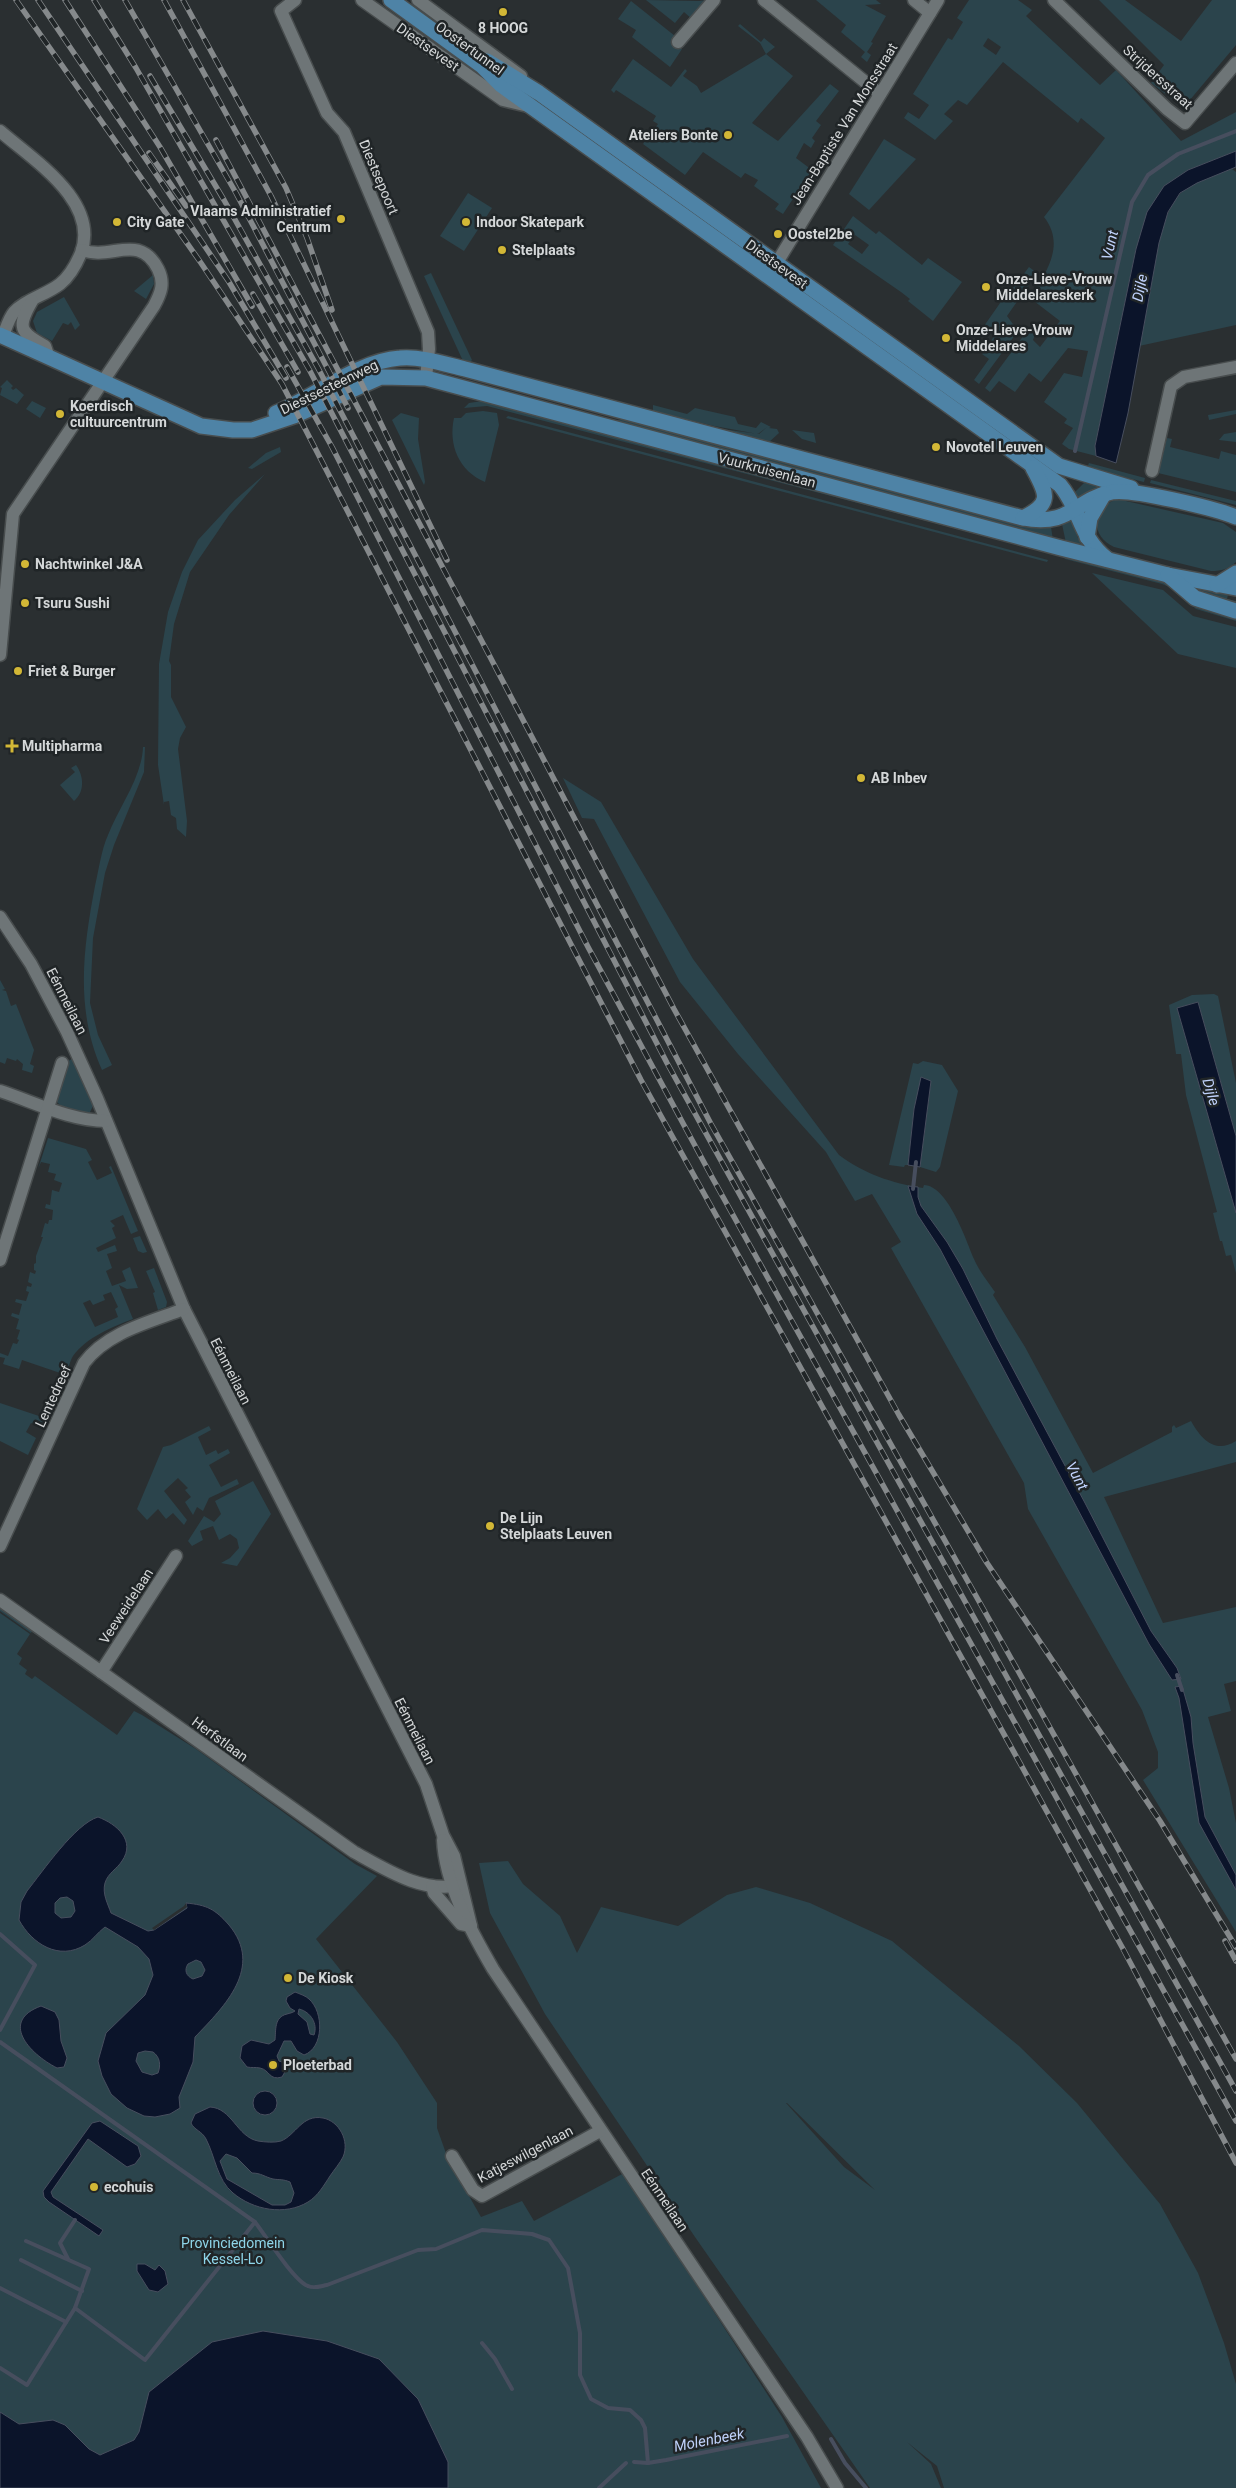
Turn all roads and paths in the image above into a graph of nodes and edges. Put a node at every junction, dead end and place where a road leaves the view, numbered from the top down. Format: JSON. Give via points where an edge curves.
{"nodes":[{"id":1,"x":294,"y":0,"type":"edge"},
{"id":2,"x":362,"y":0,"type":"edge"},
{"id":3,"x":391,"y":0,"type":"edge"},
{"id":4,"x":403,"y":0,"type":"edge"},
{"id":5,"x":418,"y":0,"type":"edge"},
{"id":6,"x":714,"y":0,"type":"edge"},
{"id":7,"x":764,"y":0,"type":"edge"},
{"id":8,"x":914,"y":0,"type":"edge"},
{"id":9,"x":938,"y":0,"type":"edge"},
{"id":10,"x":1054,"y":0,"type":"edge"},
{"id":11,"x":930,"y":13,"type":"junction"},
{"id":12,"x":678,"y":42,"type":"dead end"},
{"id":13,"x":1236,"y":63,"type":"edge"},
{"id":14,"x":539,"y":93,"type":"junction"},
{"id":15,"x":880,"y":94,"type":"junction"},
{"id":16,"x":530,"y":106,"type":"junction"},
{"id":17,"x":0,"y":131,"type":"edge"},
{"id":18,"x":82,"y":250,"type":"junction"},
{"id":19,"x":776,"y":264,"type":"junction"},
{"id":20,"x":33,"y":299,"type":"junction"},
{"id":21,"x":1,"y":336,"type":"edge"},
{"id":22,"x":48,"y":355,"type":"junction"},
{"id":23,"x":428,"y":361,"type":"junction"},
{"id":24,"x":1236,"y":366,"type":"edge"},
{"id":25,"x":426,"y":378,"type":"junction"},
{"id":26,"x":102,"y":381,"type":"junction"},
{"id":27,"x":233,"y":430,"type":"junction"},
{"id":28,"x":1031,"y":464,"type":"junction"},
{"id":29,"x":1152,"y":471,"type":"dead end"},
{"id":30,"x":1104,"y":494,"type":"junction"},
{"id":31,"x":1154,"y":496,"type":"junction"},
{"id":32,"x":1075,"y":510,"type":"junction"},
{"id":33,"x":1236,"y":517,"type":"edge"},
{"id":34,"x":1023,"y":518,"type":"junction"},
{"id":35,"x":1087,"y":537,"type":"junction"},
{"id":36,"x":5,"y":538,"type":"edge"},
{"id":37,"x":1109,"y":560,"type":"junction"},
{"id":38,"x":1236,"y":573,"type":"edge"},
{"id":39,"x":1168,"y":576,"type":"junction"},
{"id":40,"x":1217,"y":585,"type":"junction"},
{"id":41,"x":1236,"y":588,"type":"edge"},
{"id":42,"x":1236,"y":611,"type":"edge"},
{"id":43,"x":0,"y":656,"type":"edge"},
{"id":44,"x":0,"y":917,"type":"edge"},
{"id":45,"x":62,"y":1063,"type":"dead end"},
{"id":46,"x":0,"y":1091,"type":"edge"},
{"id":47,"x":49,"y":1108,"type":"junction"},
{"id":48,"x":106,"y":1121,"type":"junction"},
{"id":49,"x":0,"y":1260,"type":"edge"},
{"id":50,"x":184,"y":1309,"type":"junction"},
{"id":51,"x":0,"y":1546,"type":"edge"},
{"id":52,"x":176,"y":1556,"type":"dead end"},
{"id":53,"x":0,"y":1600,"type":"edge"},
{"id":54,"x":101,"y":1672,"type":"junction"},
{"id":55,"x":457,"y":1885,"type":"junction"},
{"id":56,"x":432,"y":1886,"type":"junction"},
{"id":57,"x":471,"y":1926,"type":"junction"},
{"id":58,"x":600,"y":2131,"type":"junction"},
{"id":59,"x":452,"y":2156,"type":"dead end"},
{"id":60,"x":837,"y":2488,"type":"edge"}],
"edges":[{"from":1,"to":23,"type":"street","name":"Diestsepoort","via":[[282,11],[327,113],[344,132],[428,332]]},
{"from":2,"to":16,"type":"street","name":"Diestsevest","via":[[503,100]]},
{"from":3,"to":16,"type":"main road","name":"Oostertunnel","via":[[482,66]]},
{"from":4,"to":14,"type":"main road","name":"Oostertunnel","via":[[515,80]]},
{"from":5,"to":14,"type":"street","name":"Diestsevest","via":[[517,72]]},
{"from":6,"to":12,"type":"street"},
{"from":7,"to":15,"type":"street"},
{"from":8,"to":11,"type":"street"},
{"from":9,"to":11,"type":"street","name":"Jean-Baptiste Van Monsstraat"},
{"from":10,"to":13,"type":"street","name":"Strijdersstraat","via":[[1185,123]]},
{"from":11,"to":15,"type":"street","name":"Jean-Baptiste Van Monsstraat"},
{"from":14,"to":19,"type":"main road","name":"Diestsevest"},
{"from":15,"to":19,"type":"street","name":"Jean-Baptiste Van Monsstraat"},
{"from":16,"to":28,"type":"main road","name":"Diestsevest"},
{"from":17,"to":18,"type":"street","via":[[75,201],[84,226]]},
{"from":18,"to":20,"type":"street","via":[[75,267],[64,280]]},
{"from":18,"to":26,"type":"street","via":[[90,253],[131,248],[141,251],[155,263],[162,280],[154,306]]},
{"from":19,"to":31,"type":"main road","name":"Diestsevest","via":[[1059,466]]},
{"from":20,"to":21,"type":"street","via":[[15,310]]},
{"from":20,"to":22,"type":"street","via":[[23,318],[22,329],[27,336],[45,346]]},
{"from":21,"to":22,"type":"main road","name":"Diestsesteenweg"},
{"from":22,"to":26,"type":"main road","name":"Diestsesteenweg"},
{"from":23,"to":25,"type":"street","name":"Diestsepoort"},
{"from":23,"to":27,"type":"main road","name":"Diestsesteenweg","via":[[400,358],[373,363],[284,410]]},
{"from":23,"to":34,"type":"main road","name":"Vuurkruisenlaan"},
{"from":24,"to":29,"type":"street","via":[[1184,377],[1171,386]]},
{"from":25,"to":27,"type":"main road","name":"Diestsesteenweg","via":[[381,377],[270,425],[252,430]]},
{"from":25,"to":37,"type":"main road","name":"Vuurkruisenlaan"},
{"from":26,"to":27,"type":"main road","name":"Diestsesteenweg","via":[[191,422],[213,429]]},
{"from":26,"to":36,"type":"street","via":[[13,514]]},
{"from":28,"to":32,"type":"main road","name":"Diestsevest","via":[[1060,485]]},
{"from":28,"to":34,"type":"main road","via":[[1044,489],[1044,501],[1036,512]]},
{"from":30,"to":31,"type":"main road","via":[[1115,491]]},
{"from":30,"to":32,"type":"main road","name":"Vuurkruisenlaan"},
{"from":30,"to":35,"type":"main road","via":[[1091,516]]},
{"from":31,"to":33,"type":"main road"},
{"from":32,"to":34,"type":"main road","name":"Vuurkruisenlaan","via":[[1052,520]]},
{"from":32,"to":35,"type":"main road","name":"Diestsevest"},
{"from":35,"to":37,"type":"main road","name":"Diestsevest"},
{"from":36,"to":43,"type":"street"},
{"from":37,"to":39,"type":"main road","name":"Vuurkruisenlaan"},
{"from":38,"to":40,"type":"main road"},
{"from":39,"to":40,"type":"main road","name":"Vuurkruisenlaan"},
{"from":39,"to":42,"type":"main road","via":[[1195,598]]},
{"from":40,"to":41,"type":"main road","name":"Vuurkruisenlaan"},
{"from":44,"to":48,"type":"street","name":"Eénmeilaan","via":[[31,964],[67,1032]]},
{"from":45,"to":47,"type":"street"},
{"from":46,"to":47,"type":"street"},
{"from":47,"to":48,"type":"street","via":[[89,1121]]},
{"from":47,"to":49,"type":"street"},
{"from":48,"to":50,"type":"street","name":"Eénmeilaan"},
{"from":50,"to":51,"type":"street","name":"Lentedreef","via":[[103,1343],[84,1363]]},
{"from":50,"to":55,"type":"street","name":"Eénmeilaan","via":[[426,1784],[443,1836],[444,1859]]},
{"from":52,"to":54,"type":"street","name":"Veeweidelaan"},
{"from":53,"to":54,"type":"street","name":"Herfstlaan"},
{"from":54,"to":56,"type":"street","name":"Herfstlaan","via":[[354,1852]]},
{"from":55,"to":56,"type":"street","name":"Herfstlaan"},
{"from":55,"to":57,"type":"street","name":"Eénmeilaan"},
{"from":56,"to":57,"type":"street","via":[[434,1894],[457,1920]]},
{"from":57,"to":58,"type":"street","name":"Eénmeilaan","via":[[493,1969]]},
{"from":58,"to":59,"type":"street","name":"Katjeswilgenlaan","via":[[482,2196],[473,2190]]},
{"from":58,"to":60,"type":"street","name":"Eénmeilaan","via":[[828,2469]]}]}
